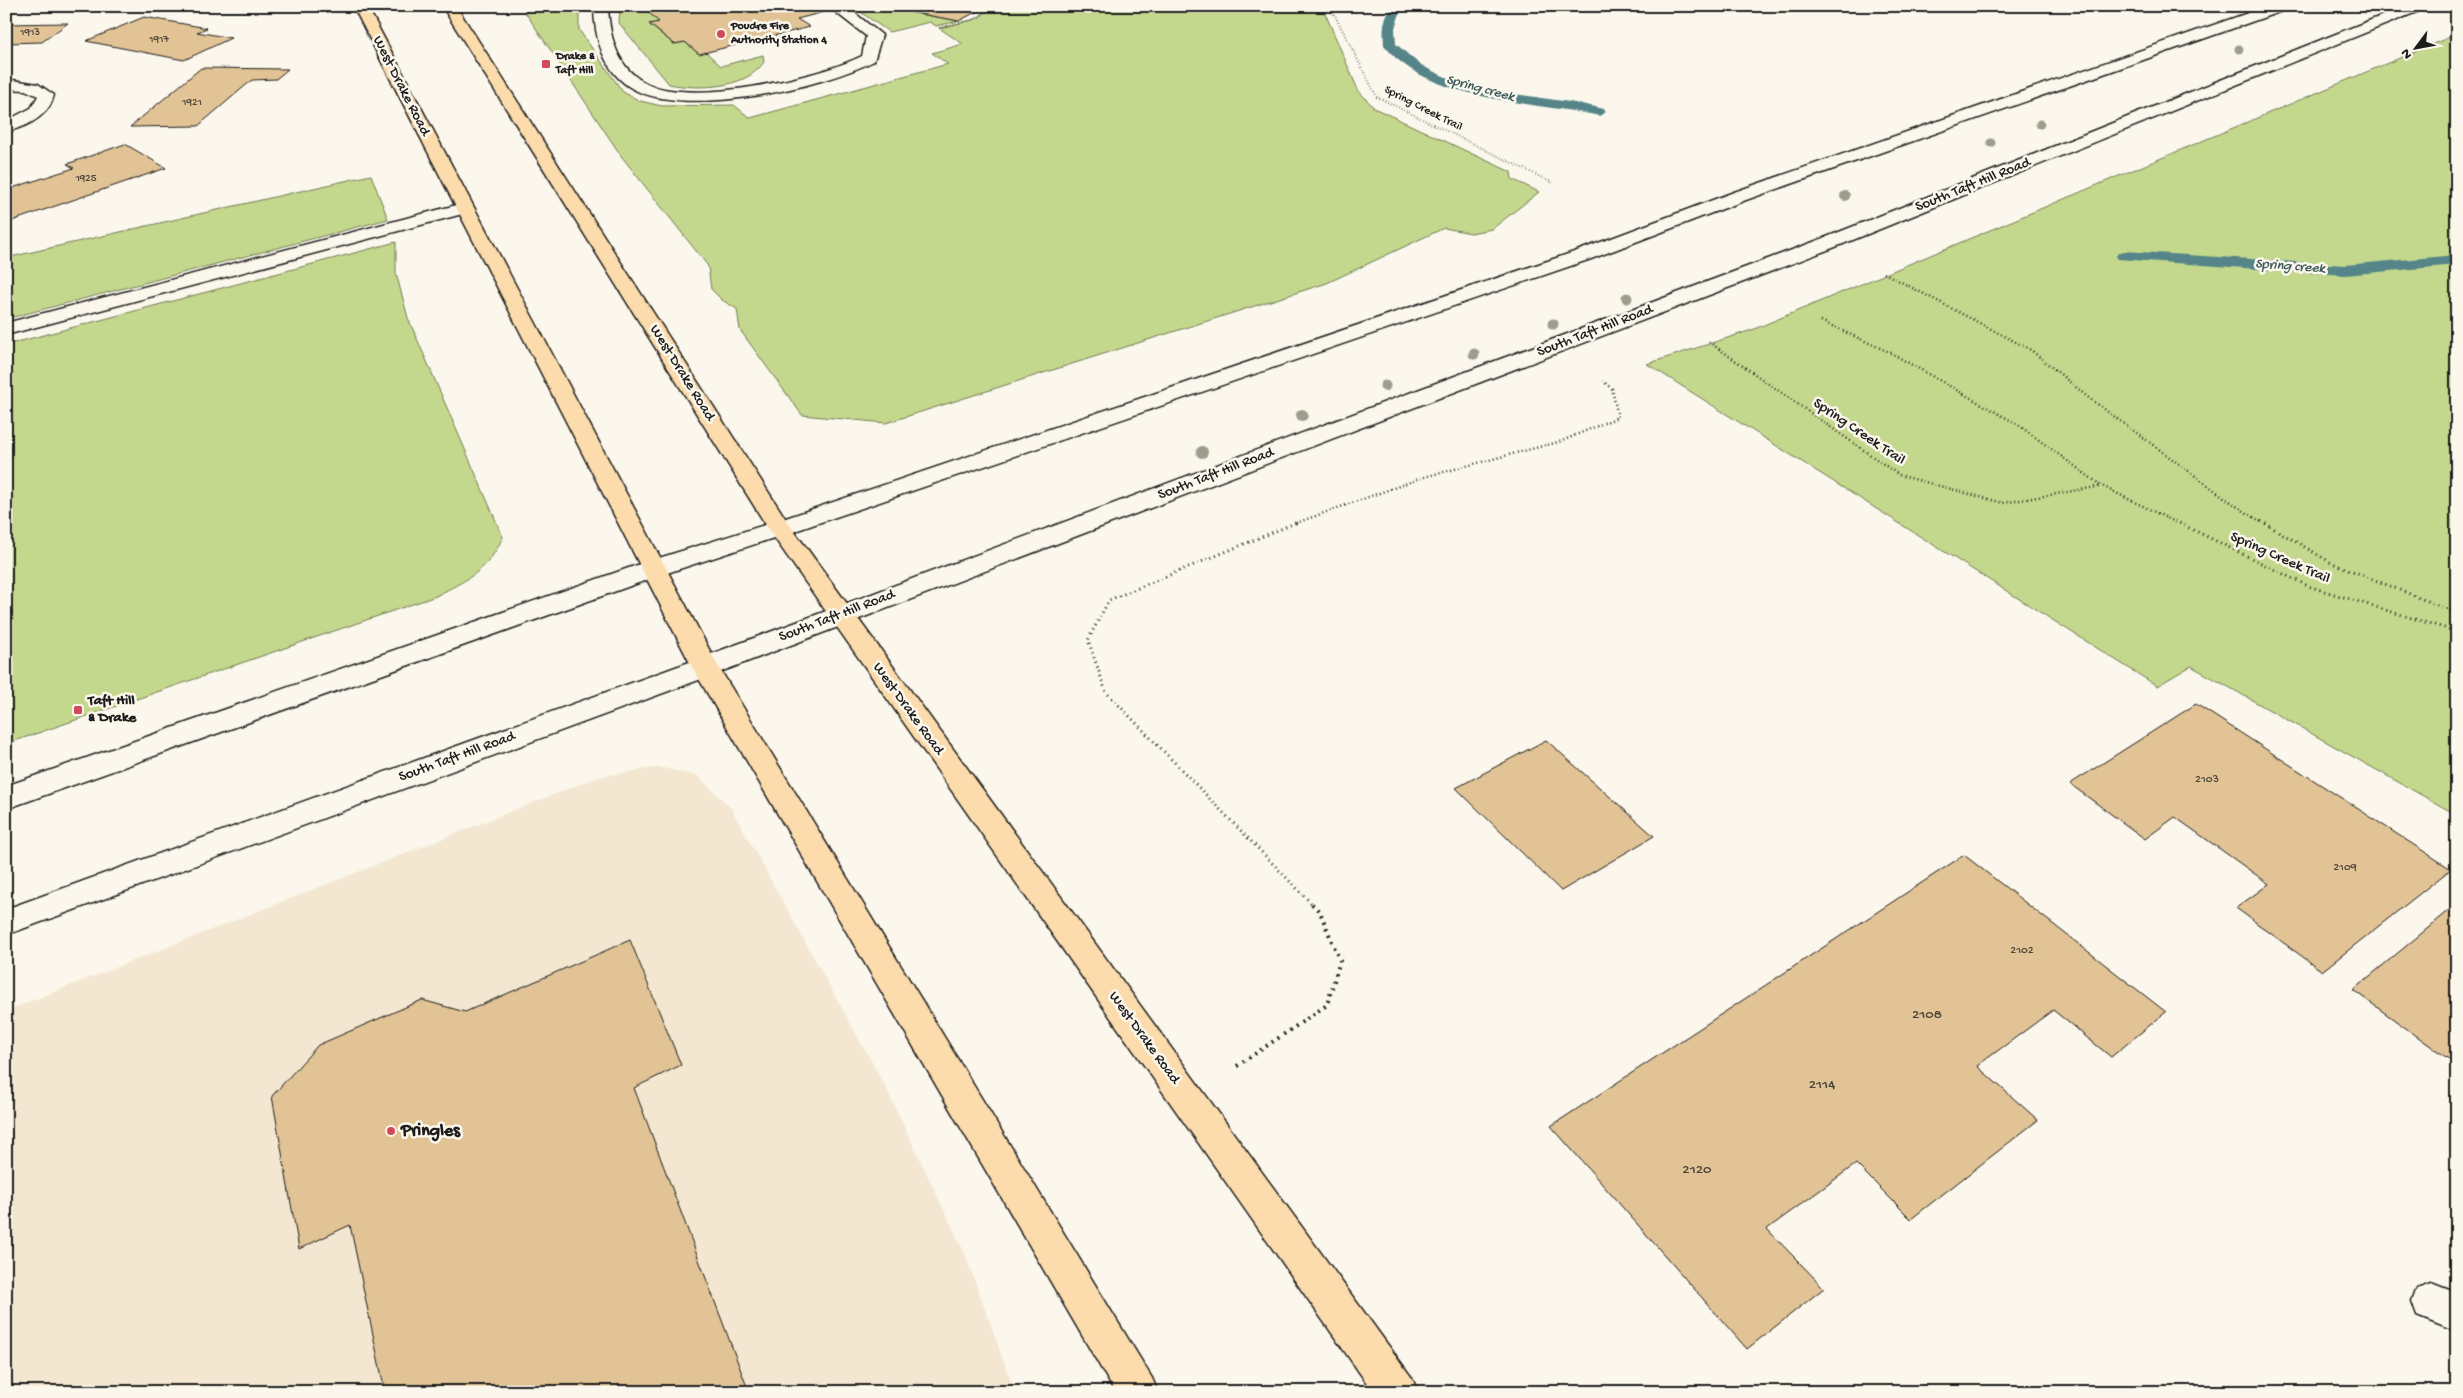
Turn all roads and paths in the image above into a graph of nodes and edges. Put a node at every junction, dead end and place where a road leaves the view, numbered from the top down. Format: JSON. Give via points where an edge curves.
{"nodes":[{"id":1,"x":360,"y":6,"type":"edge"},
{"id":2,"x":449,"y":6,"type":"edge"},
{"id":3,"x":601,"y":6,"type":"edge"},
{"id":4,"x":1330,"y":6,"type":"edge"},
{"id":5,"x":2283,"y":6,"type":"edge"},
{"id":6,"x":2419,"y":6,"type":"edge"},
{"id":7,"x":839,"y":8,"type":"dead end"},
{"id":8,"x":990,"y":9,"type":"dead end"},
{"id":9,"x":939,"y":28,"type":"dead end"},
{"id":10,"x":6,"y":84,"type":"edge"},
{"id":11,"x":6,"y":127,"type":"edge"},
{"id":12,"x":1552,"y":183,"type":"dead end"},
{"id":13,"x":464,"y":208,"type":"junction"},
{"id":14,"x":1880,"y":271,"type":"dead end"},
{"id":15,"x":1659,"y":307,"type":"junction"},
{"id":16,"x":1821,"y":321,"type":"dead end"},
{"id":17,"x":6,"y":329,"type":"edge"},
{"id":18,"x":1562,"y":344,"type":"junction"},
{"id":19,"x":2102,"y":486,"type":"junction"},
{"id":20,"x":780,"y":528,"type":"junction"},
{"id":21,"x":652,"y":569,"type":"junction"},
{"id":22,"x":2457,"y":613,"type":"edge"},
{"id":23,"x":840,"y":615,"type":"junction"},
{"id":24,"x":2457,"y":632,"type":"edge"},
{"id":25,"x":705,"y":667,"type":"junction"},
{"id":26,"x":6,"y":798,"type":"edge"},
{"id":27,"x":6,"y":922,"type":"edge"},
{"id":28,"x":1188,"y":1099,"type":"junction"},
{"id":29,"x":1138,"y":1392,"type":"edge"},
{"id":30,"x":1398,"y":1392,"type":"edge"}],
"edges":[{"from":1,"to":13,"type":"main road","name":"West Drake Road"},
{"from":2,"to":20,"type":"main road","name":"West Drake Road"},
{"from":3,"to":7,"type":"main road","via":[[600,24],[605,44],[616,63],[639,86],[668,95],[713,96],[837,73],[869,58],[874,35]]},
{"from":4,"to":12,"type":"path","name":"Spring Creek Trail","via":[[1377,98]]},
{"from":5,"to":20,"type":"main road","via":[[1584,254]]},
{"from":6,"to":15,"type":"main road","name":"South Taft Hill Road","via":[[1831,242]]},
{"from":8,"to":9,"type":"path","via":[[976,18]]},
{"from":10,"to":11,"type":"main road","via":[[24,84],[46,94],[45,103],[37,112]]},
{"from":13,"to":17,"type":"main road"},
{"from":13,"to":21,"type":"main road","name":"West Drake Road"},
{"from":14,"to":22,"type":"path","via":[[2031,350],[2089,398],[2239,508],[2330,562]]},
{"from":15,"to":18,"type":"main road","name":"South Taft Hill Road"},
{"from":15,"to":19,"type":"path","name":"Spring Creek Trail","via":[[1899,474],[2004,503]]},
{"from":16,"to":19,"type":"path","name":"Spring Creek Trail","via":[[1891,354],[2017,424]]},
{"from":18,"to":23,"type":"main road","name":"South Taft Hill Road"},
{"from":18,"to":28,"type":"path","via":[[1612,389],[1618,417],[1562,441],[1424,478],[1310,517],[1164,576],[1109,600],[1088,640],[1106,692],[1320,912],[1340,962],[1327,1005]]},
{"from":19,"to":24,"type":"path","name":"Spring Creek Trail","via":[[2308,586]]},
{"from":20,"to":21,"type":"main road"},
{"from":20,"to":23,"type":"main road","name":"West Drake Road"},
{"from":21,"to":25,"type":"main road","name":"West Drake Road"},
{"from":21,"to":26,"type":"main road"},
{"from":23,"to":25,"type":"main road","name":"South Taft Hill Road"},
{"from":23,"to":28,"type":"main road","name":"West Drake Road"},
{"from":25,"to":27,"type":"main road","name":"South Taft Hill Road"},
{"from":25,"to":29,"type":"main road","name":"West Drake Road"},
{"from":28,"to":30,"type":"main road","name":"West Drake Road"}]}
